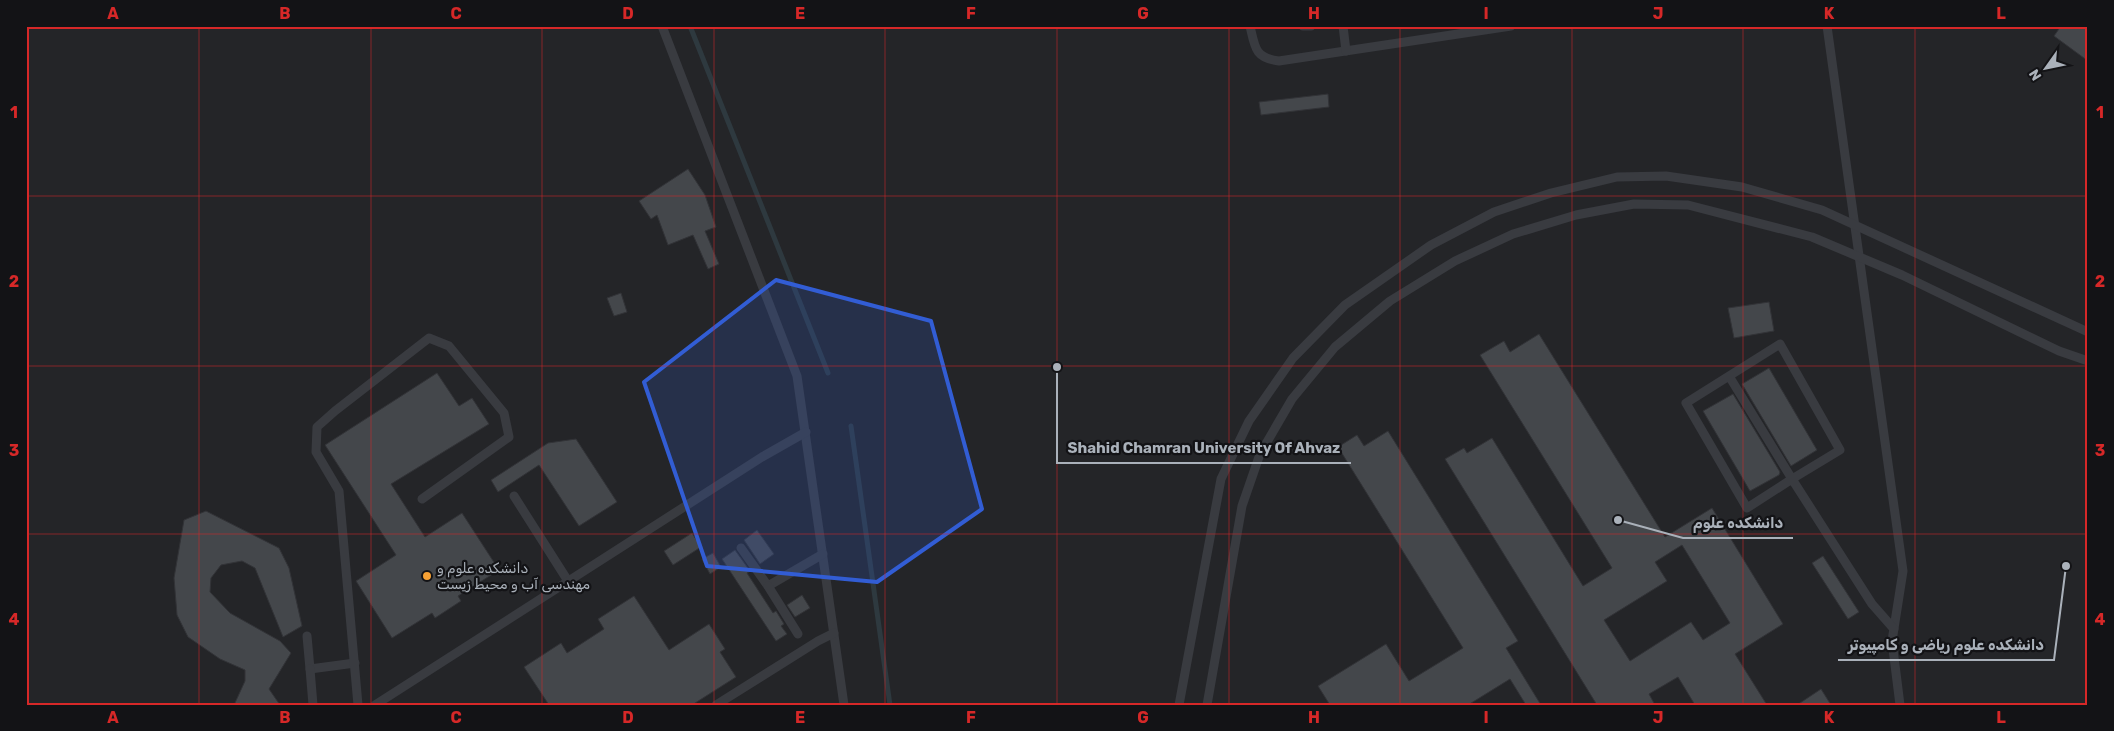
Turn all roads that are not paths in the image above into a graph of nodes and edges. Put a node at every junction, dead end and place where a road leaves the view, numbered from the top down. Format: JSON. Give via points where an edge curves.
{"nodes":[{"id":1,"x":662,"y":26,"type":"edge"},
{"id":2,"x":1250,"y":26,"type":"edge"},
{"id":3,"x":1303,"y":26,"type":"edge"},
{"id":4,"x":1310,"y":26,"type":"edge"},
{"id":5,"x":1343,"y":26,"type":"edge"},
{"id":6,"x":1511,"y":26,"type":"edge"},
{"id":7,"x":1827,"y":26,"type":"edge"},
{"id":8,"x":1346,"y":51,"type":"junction"},
{"id":9,"x":1855,"y":224,"type":"junction"},
{"id":10,"x":1859,"y":257,"type":"junction"},
{"id":11,"x":2088,"y":332,"type":"edge"},
{"id":12,"x":2088,"y":361,"type":"edge"},
{"id":13,"x":1729,"y":376,"type":"junction"},
{"id":14,"x":806,"y":432,"type":"junction"},
{"id":15,"x":1792,"y":479,"type":"junction"},
{"id":16,"x":514,"y":496,"type":"dead end"},
{"id":17,"x":422,"y":499,"type":"dead end"},
{"id":18,"x":741,"y":548,"type":"dead end"},
{"id":19,"x":823,"y":554,"type":"junction"},
{"id":20,"x":568,"y":581,"type":"junction"},
{"id":21,"x":768,"y":586,"type":"junction"},
{"id":22,"x":1894,"y":629,"type":"junction"},
{"id":23,"x":798,"y":634,"type":"dead end"},
{"id":24,"x":834,"y":634,"type":"junction"},
{"id":25,"x":307,"y":636,"type":"dead end"},
{"id":26,"x":355,"y":663,"type":"junction"},
{"id":27,"x":310,"y":669,"type":"junction"},
{"id":28,"x":313,"y":705,"type":"edge"},
{"id":29,"x":358,"y":705,"type":"edge"},
{"id":30,"x":374,"y":705,"type":"edge"},
{"id":31,"x":716,"y":705,"type":"edge"},
{"id":32,"x":844,"y":705,"type":"edge"},
{"id":33,"x":1179,"y":705,"type":"edge"},
{"id":34,"x":1207,"y":705,"type":"edge"},
{"id":35,"x":1900,"y":705,"type":"edge"}],
"edges":[{"from":1,"to":14,"type":"lane","via":[[797,376]]},
{"from":2,"to":8,"type":"lane","via":[[1256,52],[1264,59],[1279,61]]},
{"from":3,"to":4,"type":"lane"},
{"from":5,"to":8,"type":"lane"},
{"from":6,"to":8,"type":"lane"},
{"from":7,"to":9,"type":"lane"},
{"from":9,"to":10,"type":"lane"},
{"from":9,"to":11,"type":"lane"},
{"from":9,"to":33,"type":"lane","via":[[1822,210],[1742,186],[1666,176],[1617,177],[1551,193],[1494,212],[1431,245],[1345,305],[1293,358],[1249,421],[1221,479]]},
{"from":10,"to":12,"type":"lane"},
{"from":10,"to":22,"type":"lane","via":[[1903,571]]},
{"from":10,"to":34,"type":"lane","via":[[1812,237],[1688,205],[1634,204],[1576,215],[1513,234],[1455,261],[1390,301],[1335,347],[1292,399],[1260,454],[1242,506]]},
{"from":13,"to":15,"type":"lane"},
{"from":13,"to":15,"type":"lane","via":[[1686,403],[1747,508]]},
{"from":13,"to":15,"type":"lane","via":[[1780,344],[1840,450]]},
{"from":14,"to":19,"type":"lane"},
{"from":14,"to":20,"type":"lane"},
{"from":15,"to":22,"type":"lane","via":[[1872,604]]},
{"from":16,"to":20,"type":"lane"},
{"from":17,"to":26,"type":"lane","via":[[509,437],[504,413],[449,346],[429,338],[317,427],[316,452],[339,491]]},
{"from":18,"to":21,"type":"lane"},
{"from":19,"to":21,"type":"lane"},
{"from":19,"to":24,"type":"lane"},
{"from":20,"to":30,"type":"lane"},
{"from":21,"to":23,"type":"lane"},
{"from":22,"to":35,"type":"lane","via":[[1892,641]]},
{"from":24,"to":31,"type":"lane"},
{"from":24,"to":32,"type":"lane"},
{"from":25,"to":27,"type":"lane"},
{"from":26,"to":27,"type":"lane"},
{"from":26,"to":29,"type":"lane"},
{"from":27,"to":28,"type":"lane"}]}
